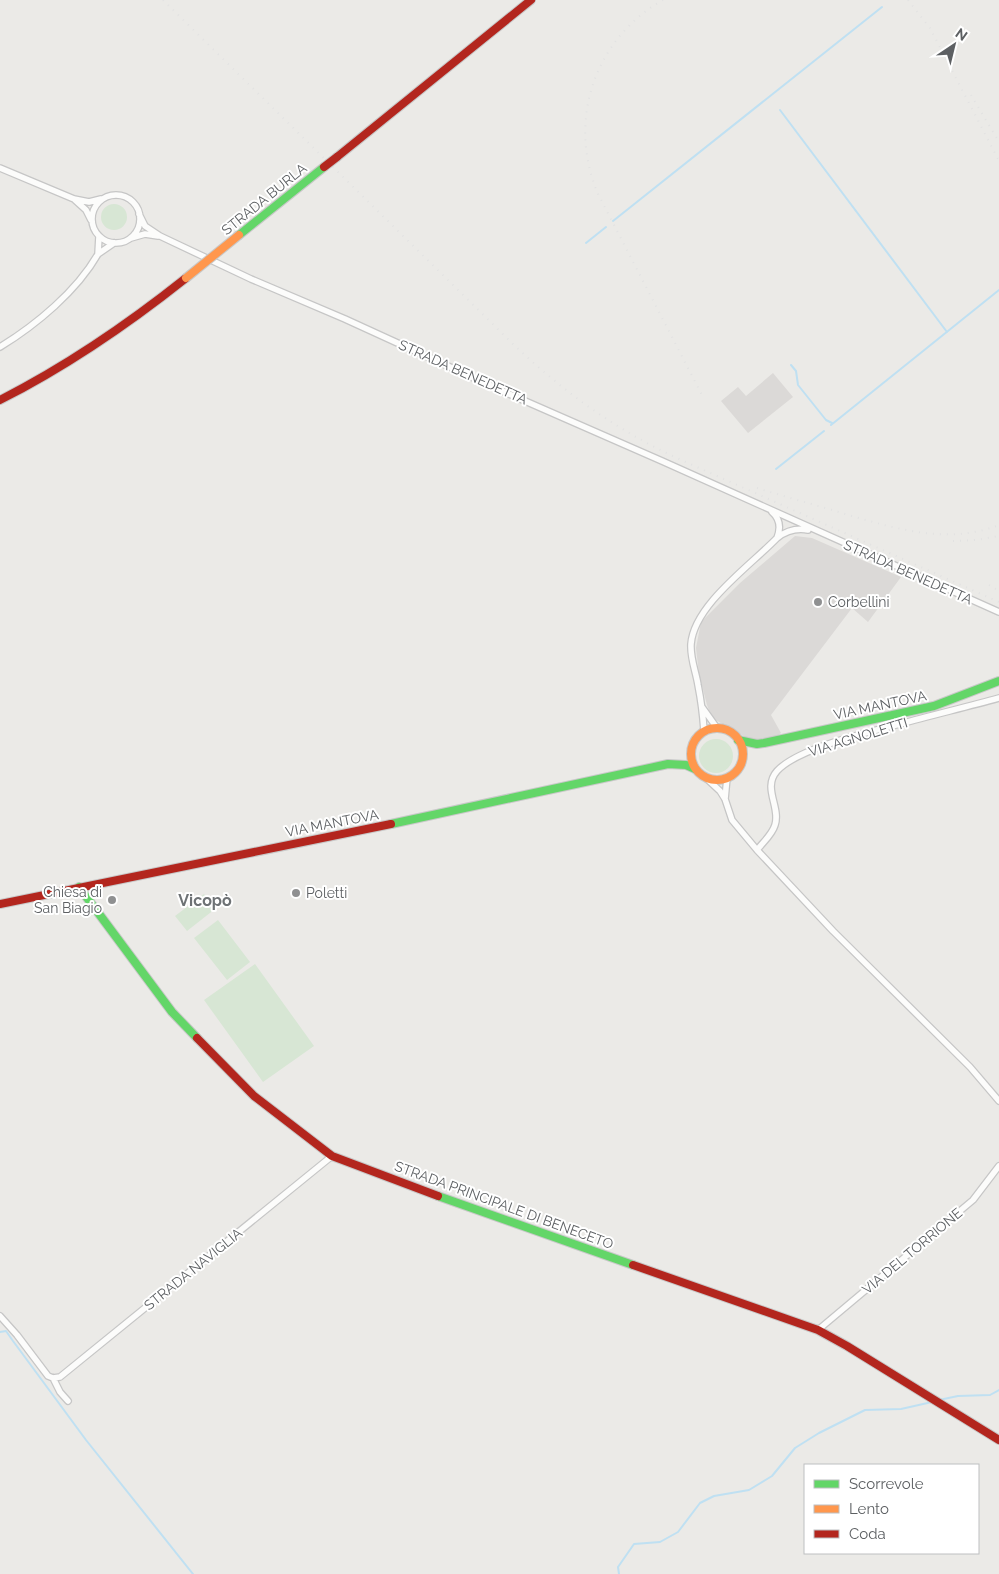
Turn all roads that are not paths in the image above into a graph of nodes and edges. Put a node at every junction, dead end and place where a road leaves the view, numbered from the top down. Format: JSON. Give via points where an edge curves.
{"nodes":[{"id":1,"x":531,"y":0,"type":"edge"},
{"id":2,"x":0,"y":168,"type":"edge"},
{"id":3,"x":74,"y":199,"type":"junction"},
{"id":4,"x":101,"y":200,"type":"junction"},
{"id":5,"x":139,"y":214,"type":"junction"},
{"id":6,"x":91,"y":220,"type":"junction"},
{"id":7,"x":99,"y":236,"type":"junction"},
{"id":8,"x":160,"y":236,"type":"junction"},
{"id":9,"x":131,"y":238,"type":"junction"},
{"id":10,"x":114,"y":243,"type":"junction"},
{"id":11,"x":98,"y":254,"type":"junction"},
{"id":12,"x":0,"y":347,"type":"edge"},
{"id":13,"x":0,"y":400,"type":"edge"},
{"id":14,"x":766,"y":507,"type":"junction"},
{"id":15,"x":799,"y":523,"type":"junction"},
{"id":16,"x":780,"y":524,"type":"junction"},
{"id":17,"x":792,"y":530,"type":"junction"},
{"id":18,"x":818,"y":532,"type":"junction"},
{"id":19,"x":777,"y":538,"type":"junction"},
{"id":20,"x":999,"y":612,"type":"edge"},
{"id":21,"x":999,"y":681,"type":"edge"},
{"id":22,"x":999,"y":698,"type":"edge"},
{"id":23,"x":702,"y":707,"type":"junction"},
{"id":24,"x":717,"y":728,"type":"junction"},
{"id":25,"x":704,"y":731,"type":"junction"},
{"id":26,"x":738,"y":740,"type":"junction"},
{"id":27,"x":764,"y":743,"type":"junction"},
{"id":28,"x":691,"y":748,"type":"junction"},
{"id":29,"x":742,"y":759,"type":"junction"},
{"id":30,"x":668,"y":764,"type":"junction"},
{"id":31,"x":695,"y":769,"type":"junction"},
{"id":32,"x":706,"y":778,"type":"junction"},
{"id":33,"x":727,"y":778,"type":"junction"},
{"id":34,"x":726,"y":799,"type":"junction"},
{"id":35,"x":757,"y":850,"type":"junction"},
{"id":36,"x":79,"y":887,"type":"junction"},
{"id":37,"x":0,"y":904,"type":"edge"},
{"id":38,"x":999,"y":1101,"type":"edge"},
{"id":39,"x":332,"y":1156,"type":"junction"},
{"id":40,"x":999,"y":1166,"type":"edge"},
{"id":41,"x":0,"y":1316,"type":"edge"},
{"id":42,"x":818,"y":1330,"type":"junction"},
{"id":43,"x":53,"y":1378,"type":"junction"},
{"id":44,"x":68,"y":1401,"type":"dead end"},
{"id":45,"x":999,"y":1440,"type":"edge"}],
"edges":[{"from":1,"to":13,"type":"main road","name":"STRADA BURLA","bridge":true,"via":[[111,336]]},
{"from":2,"to":3,"type":"street","name":"STRADA BENEDETTA"},
{"from":3,"to":4,"type":"street","name":"STRADA BENEDETTA"},
{"from":3,"to":6,"type":"street","name":"STRADA BENEDETTA"},
{"from":4,"to":5,"type":"street","name":"STRADA BENEDETTA","via":[[107,196],[122,195],[135,204]]},
{"from":4,"to":6,"type":"street"},
{"from":5,"to":8,"type":"street","name":"STRADA BENEDETTA","via":[[145,226]]},
{"from":5,"to":9,"type":"street","via":[[138,227]]},
{"from":6,"to":7,"type":"street","name":"STRADA BENEDETTA"},
{"from":7,"to":10,"type":"street"},
{"from":7,"to":11,"type":"street"},
{"from":8,"to":9,"type":"street","name":"STRADA BENEDETTA","via":[[145,234]]},
{"from":8,"to":14,"type":"street","name":"STRADA BENEDETTA"},
{"from":9,"to":10,"type":"street","name":"STRADA BENEDETTA"},
{"from":10,"to":11,"type":"street","name":"STRADA BENEDETTA"},
{"from":11,"to":12,"type":"street","via":[[73,287],[41,318]]},
{"from":14,"to":15,"type":"street","name":"STRADA BENEDETTA"},
{"from":14,"to":16,"type":"street","name":"STRADA BENEDETTA"},
{"from":15,"to":16,"type":"street","name":"STRADA BENEDETTA","via":[[788,520]]},
{"from":15,"to":18,"type":"street","name":"STRADA BENEDETTA"},
{"from":16,"to":17,"type":"street","name":"STRADA BENEDETTA"},
{"from":16,"to":19,"type":"street"},
{"from":17,"to":18,"type":"street","name":"STRADA BENEDETTA","via":[[801,528]]},
{"from":17,"to":19,"type":"street"},
{"from":18,"to":20,"type":"street","name":"STRADA BENEDETTA"},
{"from":19,"to":23,"type":"street","via":[[711,602],[694,629],[692,655]]},
{"from":21,"to":27,"type":"main road","name":"VIA MANTOVA","via":[[934,706]]},
{"from":22,"to":35,"type":"street","name":"VIA AGNOLETTI","via":[[854,736],[799,755],[786,763],[776,772],[771,784],[775,825]]},
{"from":23,"to":24,"type":"street"},
{"from":23,"to":25,"type":"street"},
{"from":24,"to":25,"type":"main road"},
{"from":24,"to":26,"type":"main road","name":"VIA MANTOVA","via":[[728,731]]},
{"from":25,"to":28,"type":"main road","name":"VIA MANTOVA"},
{"from":26,"to":27,"type":"main road","name":"VIA MANTOVA"},
{"from":26,"to":29,"type":"main road"},
{"from":27,"to":29,"type":"main road","name":"VIA MANTOVA"},
{"from":28,"to":30,"type":"main road","name":"VIA MANTOVA"},
{"from":28,"to":31,"type":"main road"},
{"from":29,"to":33,"type":"main road","name":"VIA MANTOVA","via":[[738,769]]},
{"from":30,"to":31,"type":"main road","name":"VIA MANTOVA"},
{"from":30,"to":36,"type":"main road","name":"VIA MANTOVA"},
{"from":31,"to":32,"type":"main road","name":"VIA MANTOVA"},
{"from":32,"to":33,"type":"main road"},
{"from":32,"to":34,"type":"street"},
{"from":33,"to":34,"type":"street"},
{"from":34,"to":35,"type":"street","via":[[732,820]]},
{"from":35,"to":38,"type":"street","via":[[833,931],[970,1067]]},
{"from":36,"to":37,"type":"main road","name":"VIA MANTOVA"},
{"from":36,"to":39,"type":"main road","name":"STRADA PRINCIPALE DI BENECETO","via":[[172,1012],[254,1096]]},
{"from":39,"to":42,"type":"main road","name":"STRADA PRINCIPALE DI BENECETO"},
{"from":39,"to":43,"type":"street","name":"STRADA NAVIGLIA","via":[[64,1374]]},
{"from":40,"to":42,"type":"street","name":"VIA DEL TORRIONE","via":[[973,1200]]},
{"from":41,"to":43,"type":"street"},
{"from":42,"to":45,"type":"main road","name":"STRADA PRINCIPALE DI BENECETO"},
{"from":43,"to":44,"type":"street"}]}
